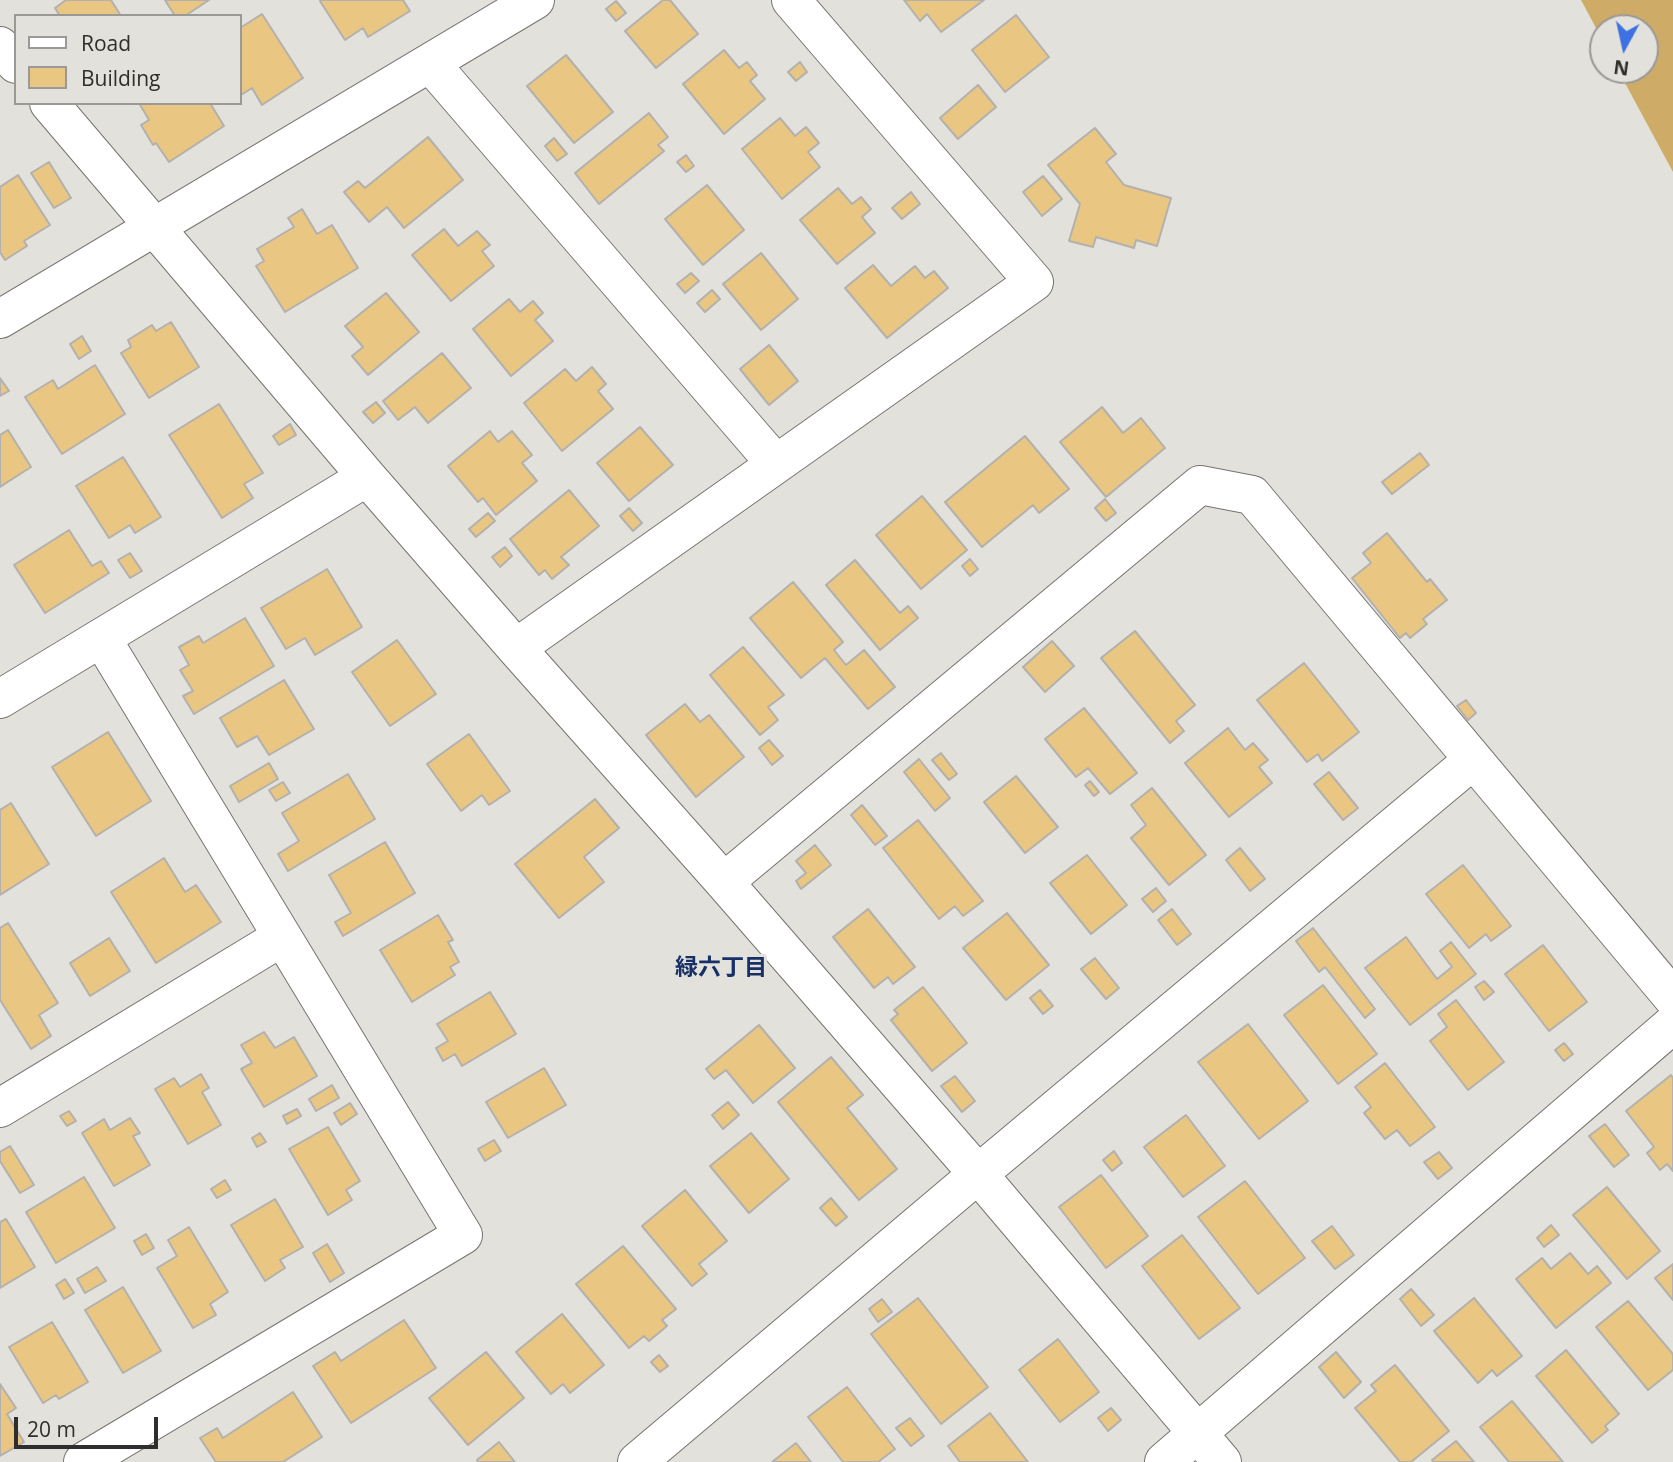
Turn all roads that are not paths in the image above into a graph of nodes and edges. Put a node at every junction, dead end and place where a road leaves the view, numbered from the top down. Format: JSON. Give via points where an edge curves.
{"nodes":[{"id":1,"x":535,"y":0,"type":"edge"},
{"id":2,"x":791,"y":0,"type":"edge"},
{"id":3,"x":0,"y":46,"type":"edge"},
{"id":4,"x":14,"y":62,"type":"edge"},
{"id":5,"x":430,"y":63,"type":"junction"},
{"id":6,"x":51,"y":105,"type":"edge"},
{"id":7,"x":154,"y":227,"type":"junction"},
{"id":8,"x":0,"y":319,"type":"edge"},
{"id":9,"x":776,"y":464,"type":"junction"},
{"id":10,"x":367,"y":477,"type":"junction"},
{"id":11,"x":102,"y":639,"type":"junction"},
{"id":12,"x":516,"y":648,"type":"junction"},
{"id":13,"x":0,"y":699,"type":"edge"},
{"id":14,"x":1473,"y":760,"type":"junction"},
{"id":15,"x":724,"y":882,"type":"junction"},
{"id":16,"x":282,"y":937,"type":"junction"},
{"id":17,"x":1673,"y":998,"type":"edge"},
{"id":18,"x":1673,"y":1024,"type":"edge"},
{"id":19,"x":0,"y":1108,"type":"edge"},
{"id":20,"x":978,"y":1174,"type":"junction"},
{"id":21,"x":1197,"y":1433,"type":"junction"},
{"id":22,"x":83,"y":1462,"type":"edge"},
{"id":23,"x":637,"y":1462,"type":"edge"},
{"id":24,"x":1164,"y":1462,"type":"edge"},
{"id":25,"x":1222,"y":1462,"type":"edge"}],
"edges":[{"from":1,"to":5,"type":"street"},
{"from":2,"to":9,"type":"street","via":[[1034,282]]},
{"from":3,"to":4,"type":"street"},
{"from":5,"to":7,"type":"street"},
{"from":5,"to":9,"type":"street"},
{"from":6,"to":7,"type":"street"},
{"from":7,"to":8,"type":"street"},
{"from":7,"to":10,"type":"street"},
{"from":9,"to":12,"type":"street"},
{"from":10,"to":11,"type":"street"},
{"from":10,"to":12,"type":"street"},
{"from":11,"to":13,"type":"street"},
{"from":11,"to":16,"type":"street"},
{"from":12,"to":15,"type":"street"},
{"from":14,"to":15,"type":"street","via":[[1252,495],[1200,485]]},
{"from":14,"to":17,"type":"street"},
{"from":14,"to":20,"type":"street"},
{"from":15,"to":20,"type":"street"},
{"from":16,"to":19,"type":"street"},
{"from":16,"to":22,"type":"street","via":[[463,1235]]},
{"from":18,"to":21,"type":"street"},
{"from":20,"to":21,"type":"street"},
{"from":20,"to":23,"type":"street"},
{"from":21,"to":24,"type":"street"},
{"from":21,"to":25,"type":"street"}]}
